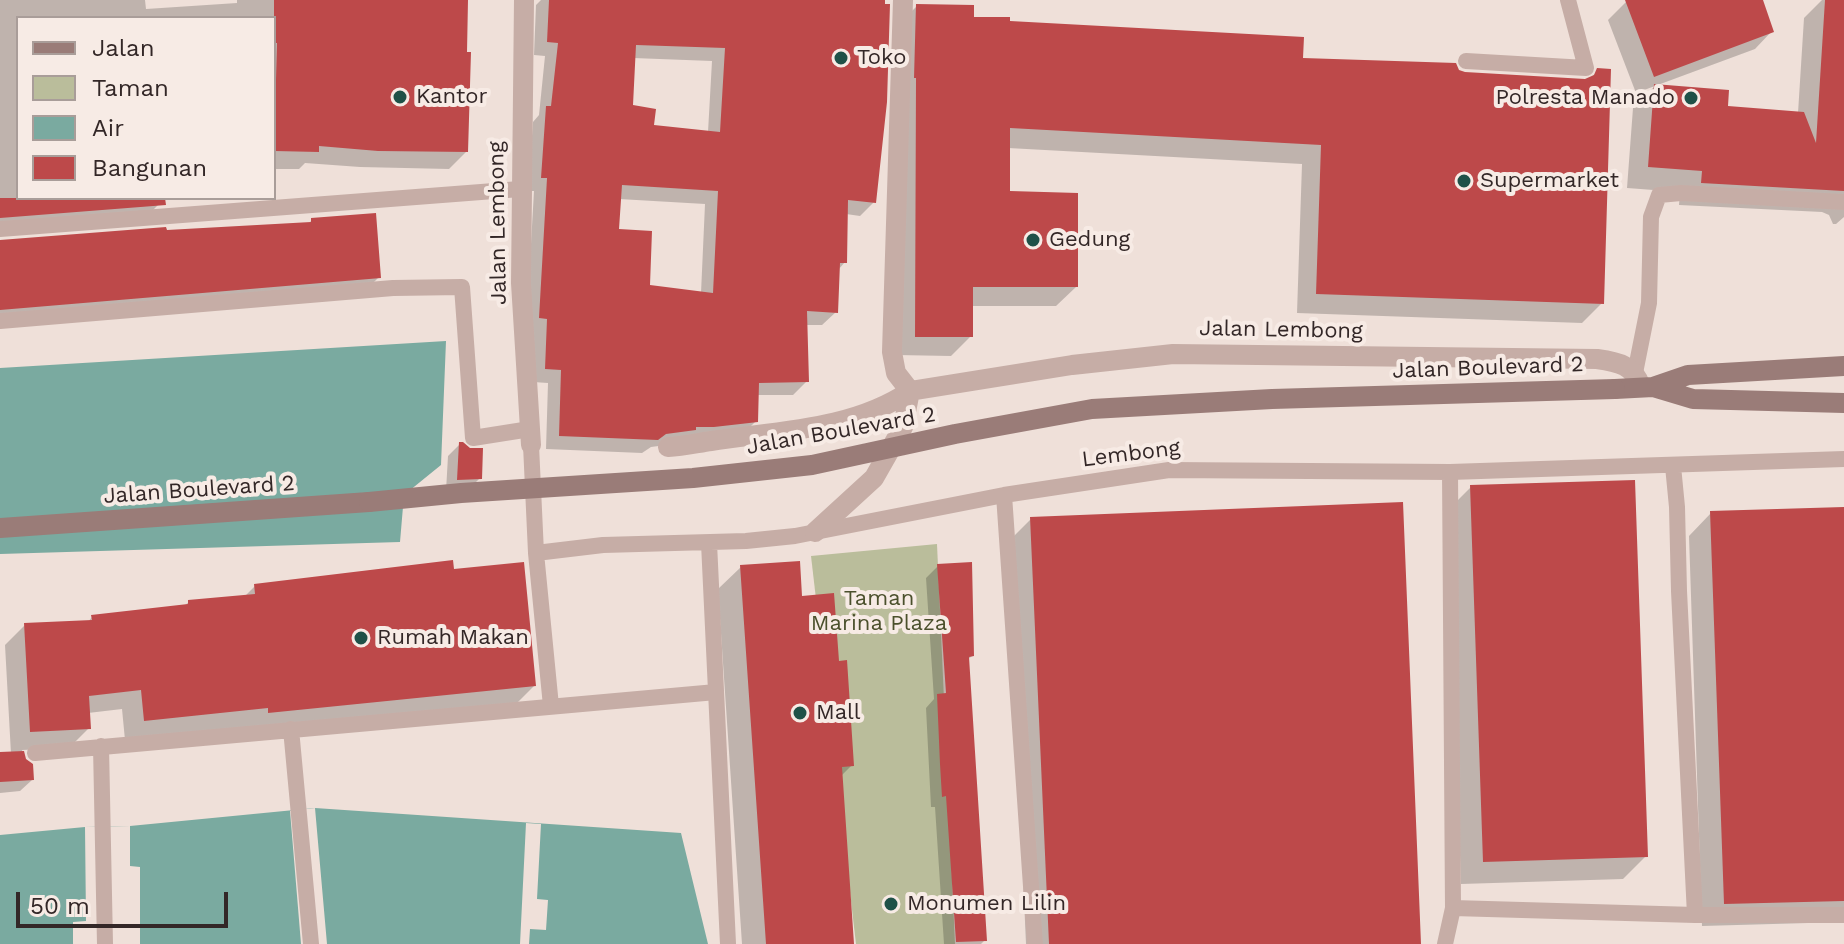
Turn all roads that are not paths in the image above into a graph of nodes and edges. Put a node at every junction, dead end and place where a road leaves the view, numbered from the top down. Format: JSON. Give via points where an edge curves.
{"nodes":[{"id":1,"x":524,"y":0,"type":"edge"},
{"id":2,"x":903,"y":0,"type":"edge"},
{"id":3,"x":1568,"y":0,"type":"edge"},
{"id":4,"x":1466,"y":61,"type":"dead end"},
{"id":5,"x":520,"y":189,"type":"junction"},
{"id":6,"x":1844,"y":202,"type":"edge"},
{"id":7,"x":0,"y":229,"type":"edge"},
{"id":8,"x":0,"y":321,"type":"edge"},
{"id":9,"x":1844,"y":366,"type":"edge"},
{"id":10,"x":1643,"y":382,"type":"junction"},
{"id":11,"x":910,"y":391,"type":"junction"},
{"id":12,"x":1844,"y":403,"type":"edge"},
{"id":13,"x":531,"y":437,"type":"junction"},
{"id":14,"x":668,"y":447,"type":"dead end"},
{"id":15,"x":1844,"y":459,"type":"edge"},
{"id":16,"x":1673,"y":466,"type":"junction"},
{"id":17,"x":1450,"y":472,"type":"junction"},
{"id":18,"x":1004,"y":495,"type":"junction"},
{"id":19,"x":0,"y":528,"type":"edge"},
{"id":20,"x":815,"y":532,"type":"junction"},
{"id":21,"x":709,"y":543,"type":"junction"},
{"id":22,"x":536,"y":553,"type":"junction"},
{"id":23,"x":716,"y":692,"type":"junction"},
{"id":24,"x":551,"y":706,"type":"junction"},
{"id":25,"x":291,"y":729,"type":"junction"},
{"id":26,"x":101,"y":746,"type":"junction"},
{"id":27,"x":35,"y":753,"type":"dead end"},
{"id":28,"x":1453,"y":908,"type":"junction"},
{"id":29,"x":1695,"y":915,"type":"junction"},
{"id":30,"x":1844,"y":915,"type":"edge"},
{"id":31,"x":105,"y":944,"type":"edge"},
{"id":32,"x":311,"y":944,"type":"edge"},
{"id":33,"x":728,"y":944,"type":"edge"},
{"id":34,"x":1035,"y":944,"type":"edge"},
{"id":35,"x":1445,"y":944,"type":"edge"}],
"edges":[{"from":1,"to":5,"type":"street","name":"Jalan Lembong"},
{"from":2,"to":11,"type":"street","via":[[892,352],[896,373]]},
{"from":3,"to":4,"type":"lane","via":[[1586,68]]},
{"from":5,"to":7,"type":"lane"},
{"from":5,"to":13,"type":"street","name":"Jalan Lembong"},
{"from":6,"to":10,"type":"lane","via":[[1659,195],[1651,217]]},
{"from":8,"to":13,"type":"lane","via":[[393,288],[462,287],[473,438]]},
{"from":9,"to":10,"type":"main road"},
{"from":10,"to":11,"type":"street","name":"Jalan Lembong","via":[[1620,363],[1597,359],[1212,353],[1072,365]]},
{"from":10,"to":12,"type":"main road","via":[[1693,399]]},
{"from":10,"to":19,"type":"main road","name":"Jalan Boulevard 2","bridge":true,"via":[[1615,389],[1092,409],[812,465],[693,478]]},
{"from":11,"to":14,"type":"street","via":[[867,414],[789,431]]},
{"from":11,"to":20,"type":"street","via":[[903,427],[874,478]]},
{"from":13,"to":22,"type":"lane"},
{"from":15,"to":16,"type":"lane","name":"Lembong"},
{"from":16,"to":17,"type":"lane","name":"Lembong"},
{"from":16,"to":29,"type":"lane"},
{"from":17,"to":18,"type":"lane","name":"Lembong","via":[[1169,470]]},
{"from":17,"to":28,"type":"lane"},
{"from":18,"to":20,"type":"lane","name":"Lembong"},
{"from":18,"to":34,"type":"lane"},
{"from":20,"to":21,"type":"lane","name":"Lembong"},
{"from":21,"to":22,"type":"lane","name":"Lembong","via":[[603,545]]},
{"from":21,"to":23,"type":"lane"},
{"from":22,"to":24,"type":"lane"},
{"from":23,"to":24,"type":"lane"},
{"from":23,"to":33,"type":"lane"},
{"from":24,"to":25,"type":"lane"},
{"from":25,"to":26,"type":"lane"},
{"from":25,"to":32,"type":"lane"},
{"from":26,"to":27,"type":"lane"},
{"from":26,"to":31,"type":"lane"},
{"from":28,"to":29,"type":"lane"},
{"from":28,"to":35,"type":"lane"},
{"from":29,"to":30,"type":"lane"}]}
